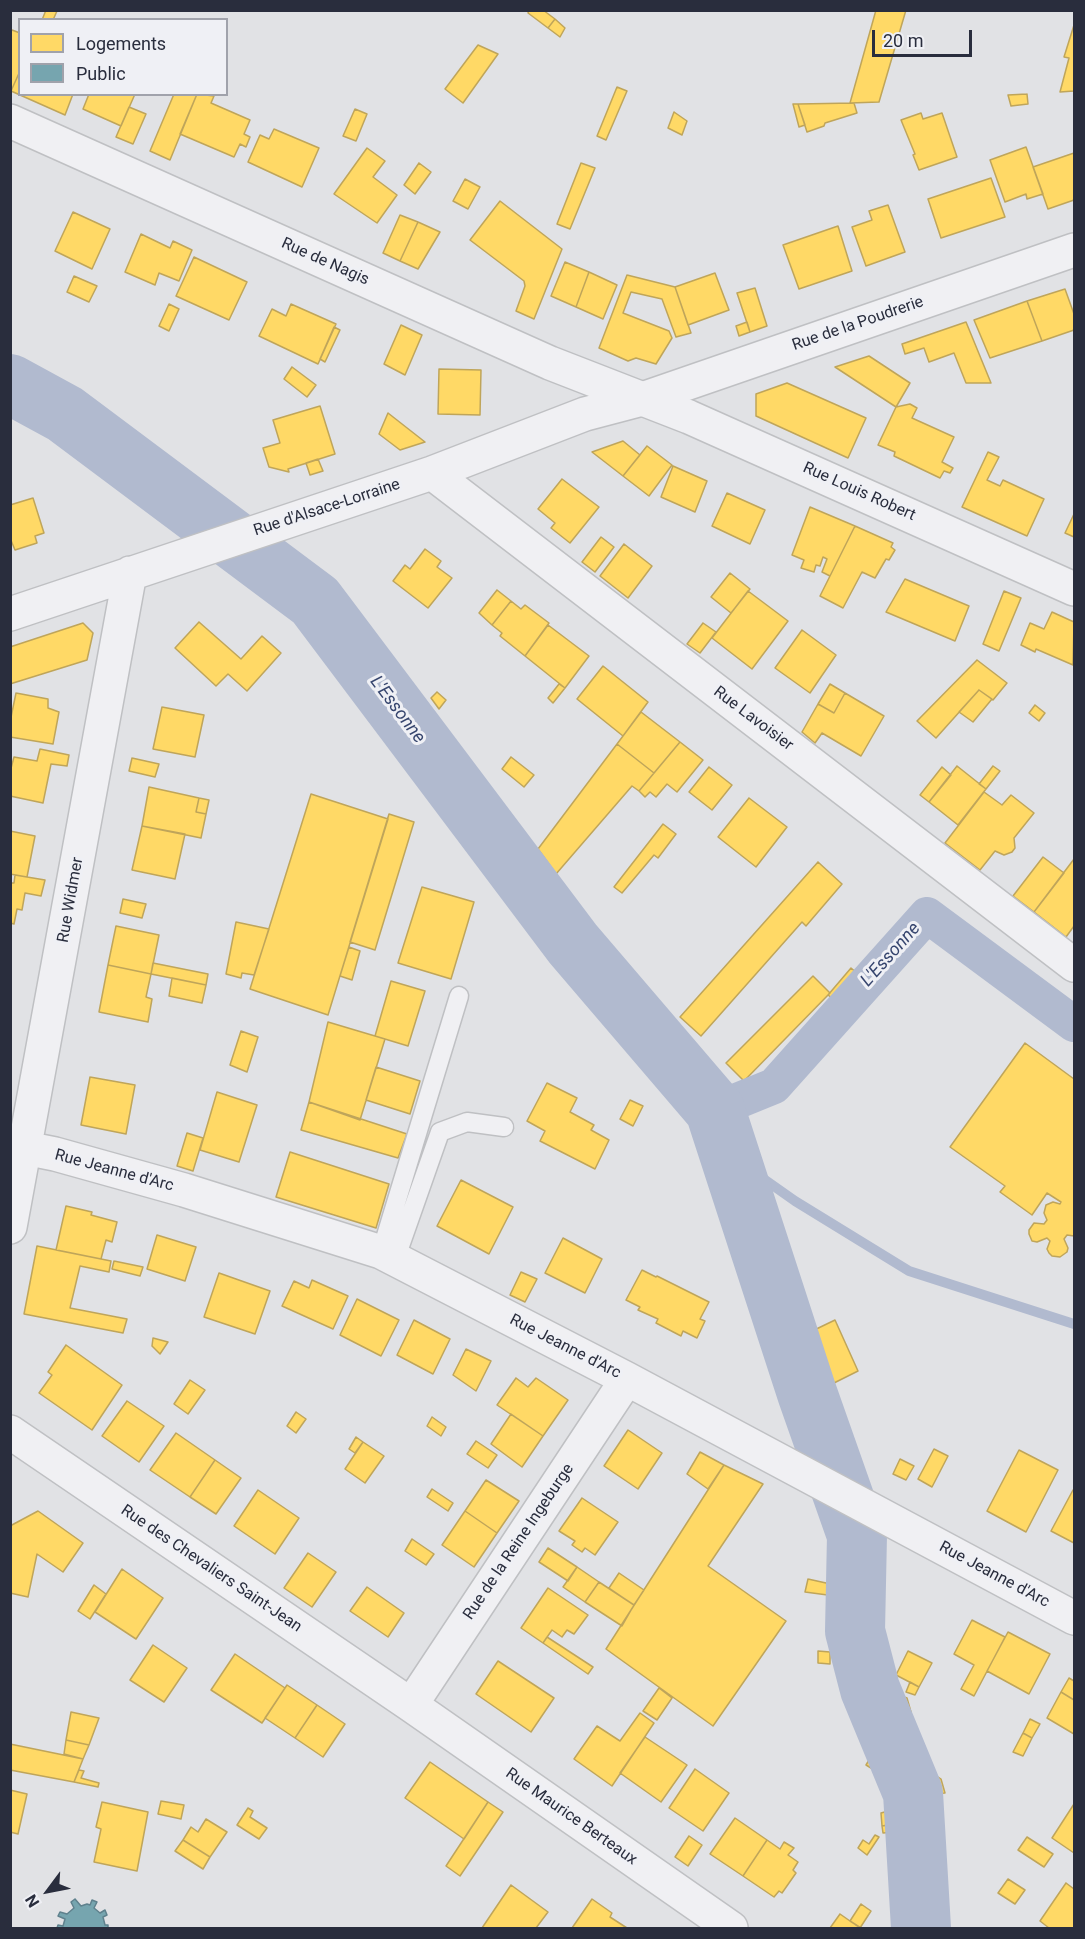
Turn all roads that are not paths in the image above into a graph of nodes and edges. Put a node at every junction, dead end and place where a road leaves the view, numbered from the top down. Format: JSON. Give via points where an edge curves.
{"nodes":[{"id":1,"x":10,"y":121,"type":"edge"},
{"id":2,"x":1074,"y":250,"type":"edge"},
{"id":3,"x":642,"y":399,"type":"junction"},
{"id":4,"x":432,"y":473,"type":"junction"},
{"id":5,"x":130,"y":573,"type":"junction"},
{"id":6,"x":1074,"y":589,"type":"edge"},
{"id":7,"x":10,"y":614,"type":"edge"},
{"id":8,"x":1074,"y":965,"type":"edge"},
{"id":9,"x":459,"y":996,"type":"dead end"},
{"id":10,"x":504,"y":1127,"type":"dead end"},
{"id":11,"x":25,"y":1148,"type":"junction"},
{"id":12,"x":10,"y":1227,"type":"edge"},
{"id":13,"x":388,"y":1256,"type":"junction"},
{"id":14,"x":627,"y":1379,"type":"junction"},
{"id":15,"x":10,"y":1432,"type":"edge"},
{"id":16,"x":1074,"y":1618,"type":"edge"},
{"id":17,"x":411,"y":1705,"type":"junction"},
{"id":18,"x":730,"y":1929,"type":"edge"}],
"edges":[{"from":1,"to":3,"type":"street","name":"Rue de Nagis","via":[[550,363]]},
{"from":2,"to":3,"type":"street","name":"Rue de la Poudrerie"},
{"from":3,"to":4,"type":"street","name":"Rue d'Alsace-Lorraine","via":[[585,414]]},
{"from":3,"to":6,"type":"street","name":"Rue Louis Robert"},
{"from":4,"to":5,"type":"street","name":"Rue d'Alsace-Lorraine"},
{"from":4,"to":8,"type":"street","name":"Rue Lavoisier"},
{"from":5,"to":7,"type":"street","name":"Rue d'Alsace-Lorraine"},
{"from":5,"to":11,"type":"street","name":"Rue Widmer"},
{"from":9,"to":13,"type":"lane"},
{"from":10,"to":13,"type":"lane","via":[[467,1122],[440,1132]]},
{"from":11,"to":12,"type":"street","name":"Rue Widmer"},
{"from":11,"to":13,"type":"street","name":"Rue Jeanne d'Arc","via":[[184,1190]]},
{"from":13,"to":14,"type":"street","name":"Rue Jeanne d'Arc"},
{"from":14,"to":16,"type":"street","name":"Rue Jeanne d'Arc"},
{"from":14,"to":17,"type":"street","name":"Rue de la Reine Ingeburge"},
{"from":15,"to":17,"type":"street","name":"Rue des Chevaliers Saint-Jean"},
{"from":17,"to":18,"type":"street","name":"Rue Maurice Berteaux"}]}
